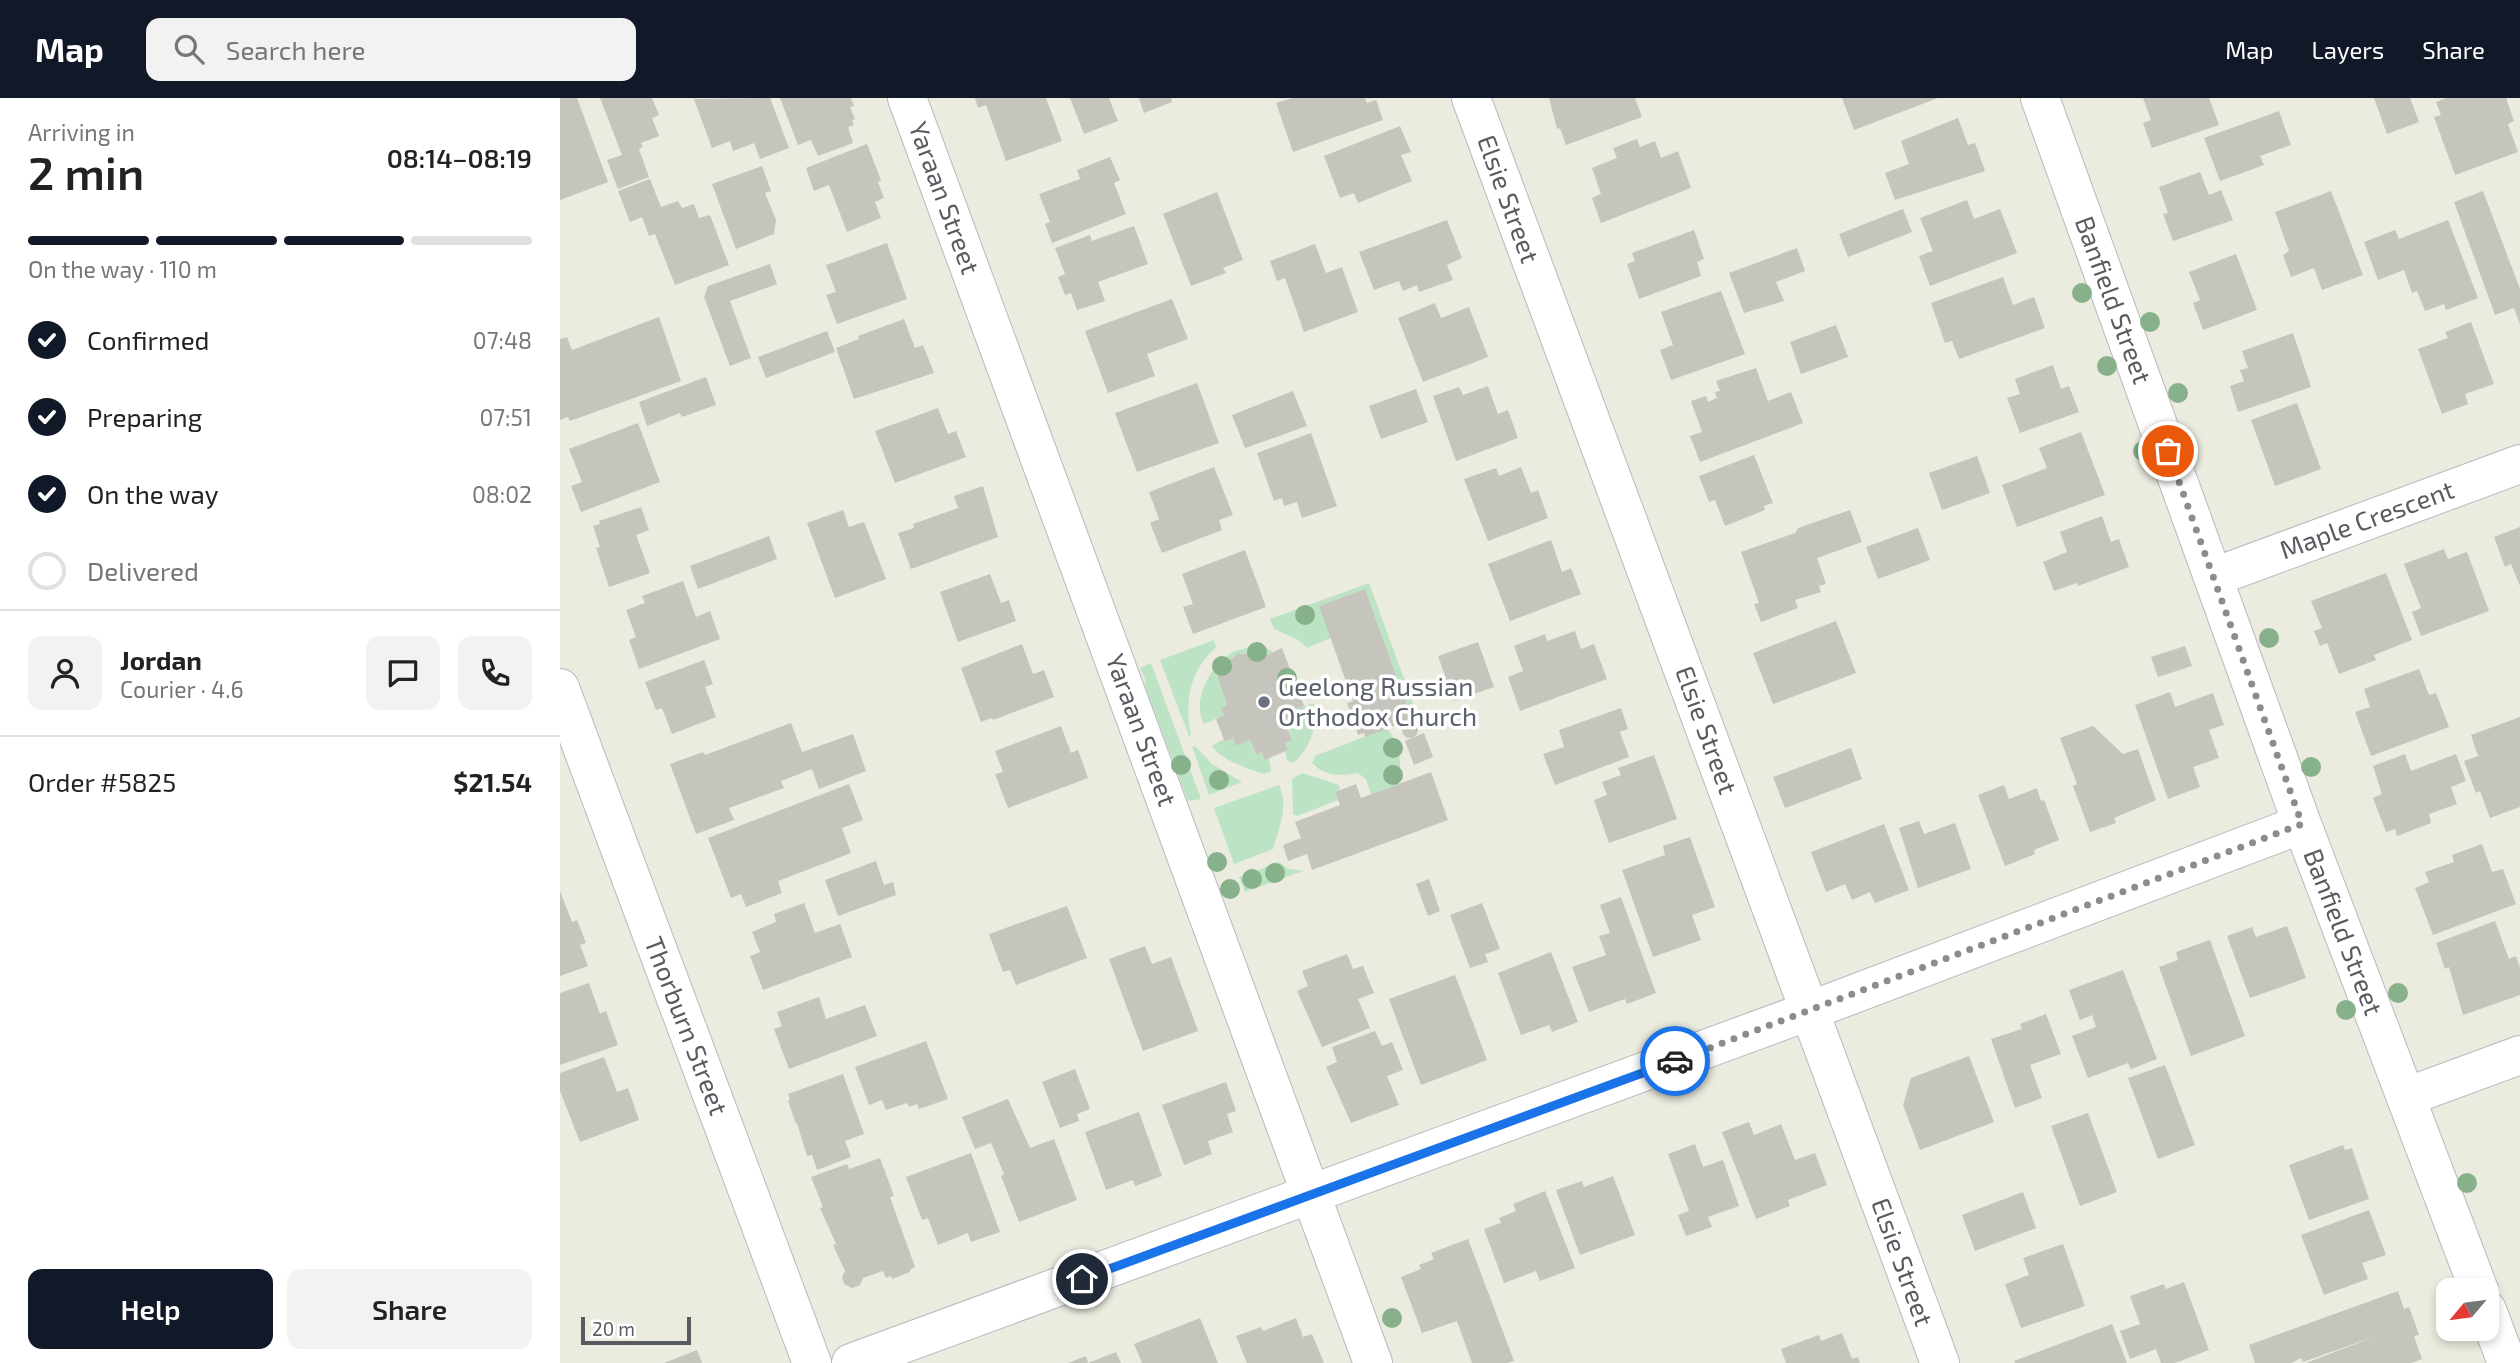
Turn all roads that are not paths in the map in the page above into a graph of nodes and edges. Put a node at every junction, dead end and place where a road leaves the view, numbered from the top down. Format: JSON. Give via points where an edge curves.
{"nodes":[{"id":1,"x":907,"y":98,"type":"edge"},
{"id":2,"x":1471,"y":98,"type":"edge"},
{"id":3,"x":2040,"y":98,"type":"edge"},
{"id":4,"x":2520,"y":464,"type":"edge"},
{"id":5,"x":2214,"y":577,"type":"junction"},
{"id":6,"x":560,"y":688,"type":"edge"},
{"id":7,"x":2302,"y":824,"type":"junction"},
{"id":8,"x":1810,"y":1011,"type":"junction"},
{"id":9,"x":2520,"y":1055,"type":"edge"},
{"id":10,"x":2406,"y":1097,"type":"junction"},
{"id":11,"x":1312,"y":1196,"type":"junction"},
{"id":12,"x":2474,"y":1278,"type":"edge"},
{"id":13,"x":2499,"y":1341,"type":"edge"},
{"id":14,"x":812,"y":1363,"type":"edge"},
{"id":15,"x":851,"y":1363,"type":"edge"},
{"id":16,"x":1373,"y":1363,"type":"edge"},
{"id":17,"x":1940,"y":1363,"type":"edge"},
{"id":18,"x":2507,"y":1363,"type":"edge"}],
"edges":[{"from":1,"to":11,"type":"street","name":"Yaraan Street"},
{"from":2,"to":8,"type":"street","name":"Elsie Street"},
{"from":3,"to":5,"type":"street","name":"Banfield Street"},
{"from":4,"to":5,"type":"street","name":"Maple Crescent"},
{"from":5,"to":7,"type":"street","name":"Banfield Street"},
{"from":6,"to":14,"type":"street","name":"Thorburn Street"},
{"from":7,"to":8,"type":"street"},
{"from":7,"to":10,"type":"street","name":"Banfield Street"},
{"from":8,"to":11,"type":"street"},
{"from":8,"to":17,"type":"street","name":"Elsie Street"},
{"from":9,"to":10,"type":"street"},
{"from":10,"to":12,"type":"street","name":"Banfield Street"},
{"from":11,"to":15,"type":"street"},
{"from":11,"to":16,"type":"street","name":"Yaraan Street"},
{"from":13,"to":18,"type":"street"}]}
